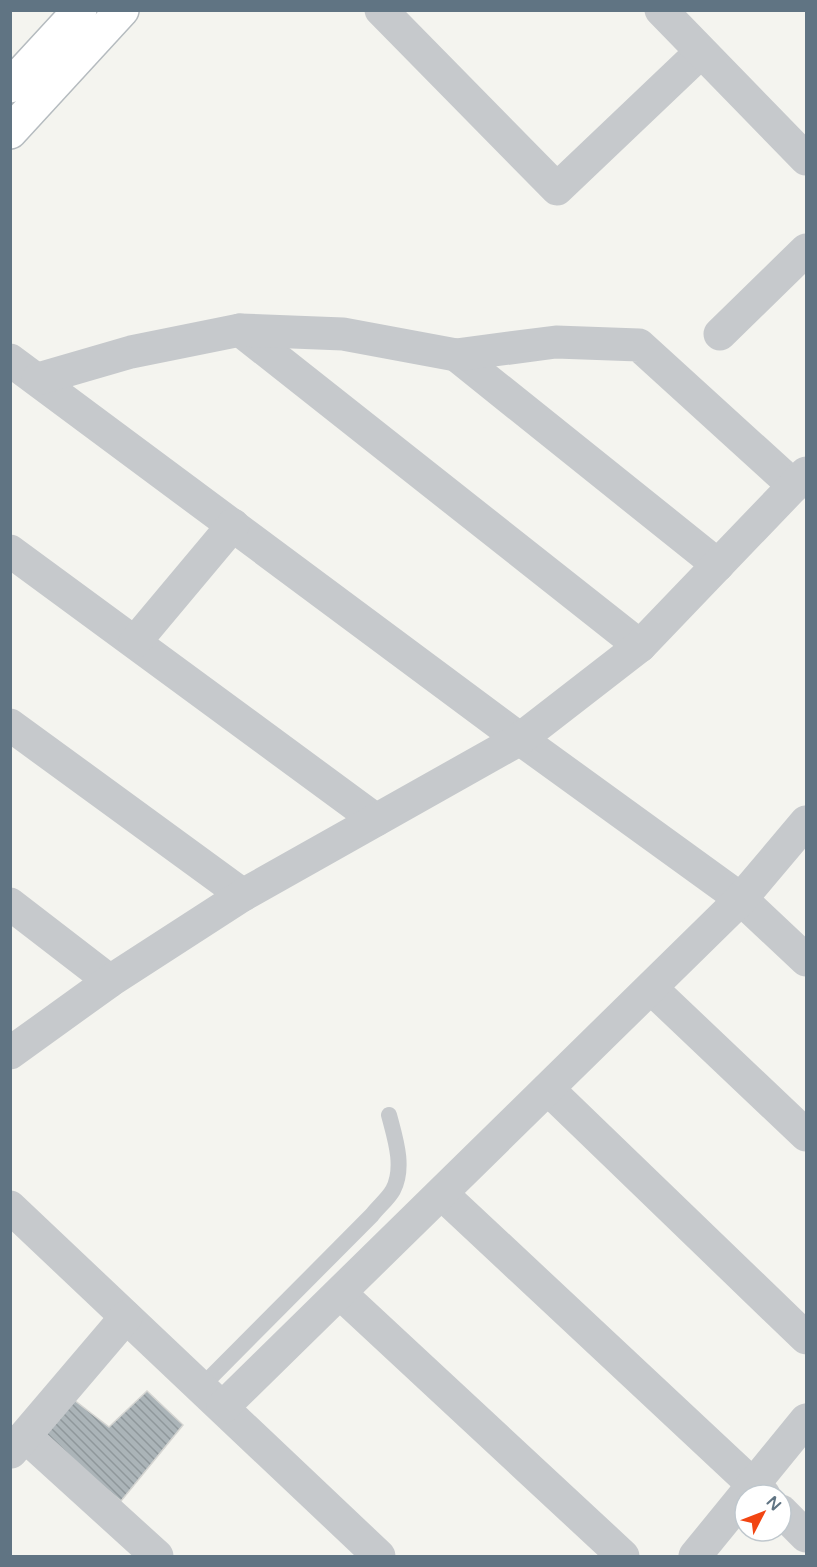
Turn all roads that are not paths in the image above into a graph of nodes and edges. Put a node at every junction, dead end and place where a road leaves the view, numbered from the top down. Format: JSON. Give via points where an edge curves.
{"nodes":[{"id":1,"x":80,"y":10,"type":"edge"},
{"id":2,"x":122,"y":10,"type":"edge"},
{"id":3,"x":661,"y":10,"type":"edge"},
{"id":4,"x":382,"y":11,"type":"edge"},
{"id":5,"x":701,"y":52,"type":"junction"},
{"id":6,"x":10,"y":86,"type":"edge"},
{"id":7,"x":10,"y":132,"type":"edge"},
{"id":8,"x":807,"y":159,"type":"edge"},
{"id":9,"x":807,"y":250,"type":"edge"},
{"id":10,"x":240,"y":330,"type":"junction"},
{"id":11,"x":720,"y":334,"type":"dead end"},
{"id":12,"x":456,"y":355,"type":"junction"},
{"id":13,"x":10,"y":360,"type":"edge"},
{"id":14,"x":38,"y":380,"type":"junction"},
{"id":15,"x":800,"y":480,"type":"edge"},
{"id":16,"x":233,"y":525,"type":"junction"},
{"id":17,"x":10,"y":550,"type":"edge"},
{"id":18,"x":718,"y":565,"type":"junction"},
{"id":19,"x":135,"y":642,"type":"junction"},
{"id":20,"x":640,"y":646,"type":"junction"},
{"id":21,"x":10,"y":725,"type":"edge"},
{"id":22,"x":520,"y":739,"type":"junction"},
{"id":23,"x":376,"y":820,"type":"junction"},
{"id":24,"x":807,"y":822,"type":"edge"},
{"id":25,"x":243,"y":896,"type":"junction"},
{"id":26,"x":741,"y":899,"type":"junction"},
{"id":27,"x":10,"y":904,"type":"edge"},
{"id":28,"x":807,"y":960,"type":"edge"},
{"id":29,"x":110,"y":981,"type":"junction"},
{"id":30,"x":651,"y":988,"type":"junction"},
{"id":31,"x":10,"y":1053,"type":"edge"},
{"id":32,"x":548,"y":1089,"type":"junction"},
{"id":33,"x":389,"y":1115,"type":"dead end"},
{"id":34,"x":807,"y":1135,"type":"edge"},
{"id":35,"x":442,"y":1194,"type":"junction"},
{"id":36,"x":10,"y":1207,"type":"edge"},
{"id":37,"x":340,"y":1294,"type":"junction"},
{"id":38,"x":126,"y":1317,"type":"junction"},
{"id":39,"x":807,"y":1338,"type":"edge"},
{"id":40,"x":212,"y":1397,"type":"junction"},
{"id":41,"x":807,"y":1420,"type":"edge"},
{"id":42,"x":18,"y":1444,"type":"edge"},
{"id":43,"x":752,"y":1483,"type":"edge"},
{"id":44,"x":764,"y":1483,"type":"edge"},
{"id":45,"x":733,"y":1517,"type":"edge"},
{"id":46,"x":793,"y":1523,"type":"edge"},
{"id":47,"x":807,"y":1536,"type":"edge"},
{"id":48,"x":124,"y":1546,"type":"edge"},
{"id":49,"x":158,"y":1557,"type":"edge"},
{"id":50,"x":379,"y":1557,"type":"edge"},
{"id":51,"x":623,"y":1557,"type":"edge"},
{"id":52,"x":695,"y":1557,"type":"edge"}],
"edges":[{"from":1,"to":6,"type":"main road"},
{"from":2,"to":7,"type":"main road"},
{"from":3,"to":5,"type":"street"},
{"from":4,"to":5,"type":"street","via":[[557,189]]},
{"from":5,"to":8,"type":"street"},
{"from":9,"to":11,"type":"street"},
{"from":10,"to":12,"type":"street","via":[[343,334]]},
{"from":10,"to":14,"type":"street","via":[[131,352]]},
{"from":10,"to":20,"type":"street"},
{"from":12,"to":15,"type":"street","via":[[556,342],[639,345]]},
{"from":12,"to":18,"type":"street"},
{"from":13,"to":14,"type":"street"},
{"from":14,"to":16,"type":"street"},
{"from":15,"to":18,"type":"street"},
{"from":16,"to":19,"type":"street"},
{"from":16,"to":22,"type":"street"},
{"from":17,"to":19,"type":"street"},
{"from":18,"to":20,"type":"street"},
{"from":19,"to":23,"type":"street"},
{"from":20,"to":22,"type":"street"},
{"from":21,"to":25,"type":"street"},
{"from":22,"to":23,"type":"street"},
{"from":22,"to":26,"type":"street"},
{"from":23,"to":25,"type":"street"},
{"from":24,"to":26,"type":"street"},
{"from":25,"to":29,"type":"street"},
{"from":26,"to":28,"type":"street"},
{"from":26,"to":30,"type":"street"},
{"from":27,"to":29,"type":"street"},
{"from":29,"to":31,"type":"street"},
{"from":30,"to":32,"type":"street"},
{"from":30,"to":34,"type":"street"},
{"from":32,"to":35,"type":"street"},
{"from":32,"to":39,"type":"street"},
{"from":33,"to":40,"type":"lane","via":[[397,1149],[398,1173],[393,1190]]},
{"from":35,"to":37,"type":"street"},
{"from":35,"to":43,"type":"street"},
{"from":36,"to":38,"type":"street"},
{"from":37,"to":40,"type":"street"},
{"from":37,"to":51,"type":"street"},
{"from":38,"to":40,"type":"street"},
{"from":38,"to":42,"type":"street"},
{"from":40,"to":50,"type":"street"},
{"from":41,"to":44,"type":"street"},
{"from":42,"to":48,"type":"street"},
{"from":45,"to":52,"type":"street"},
{"from":46,"to":47,"type":"street"},
{"from":48,"to":49,"type":"street"}]}
